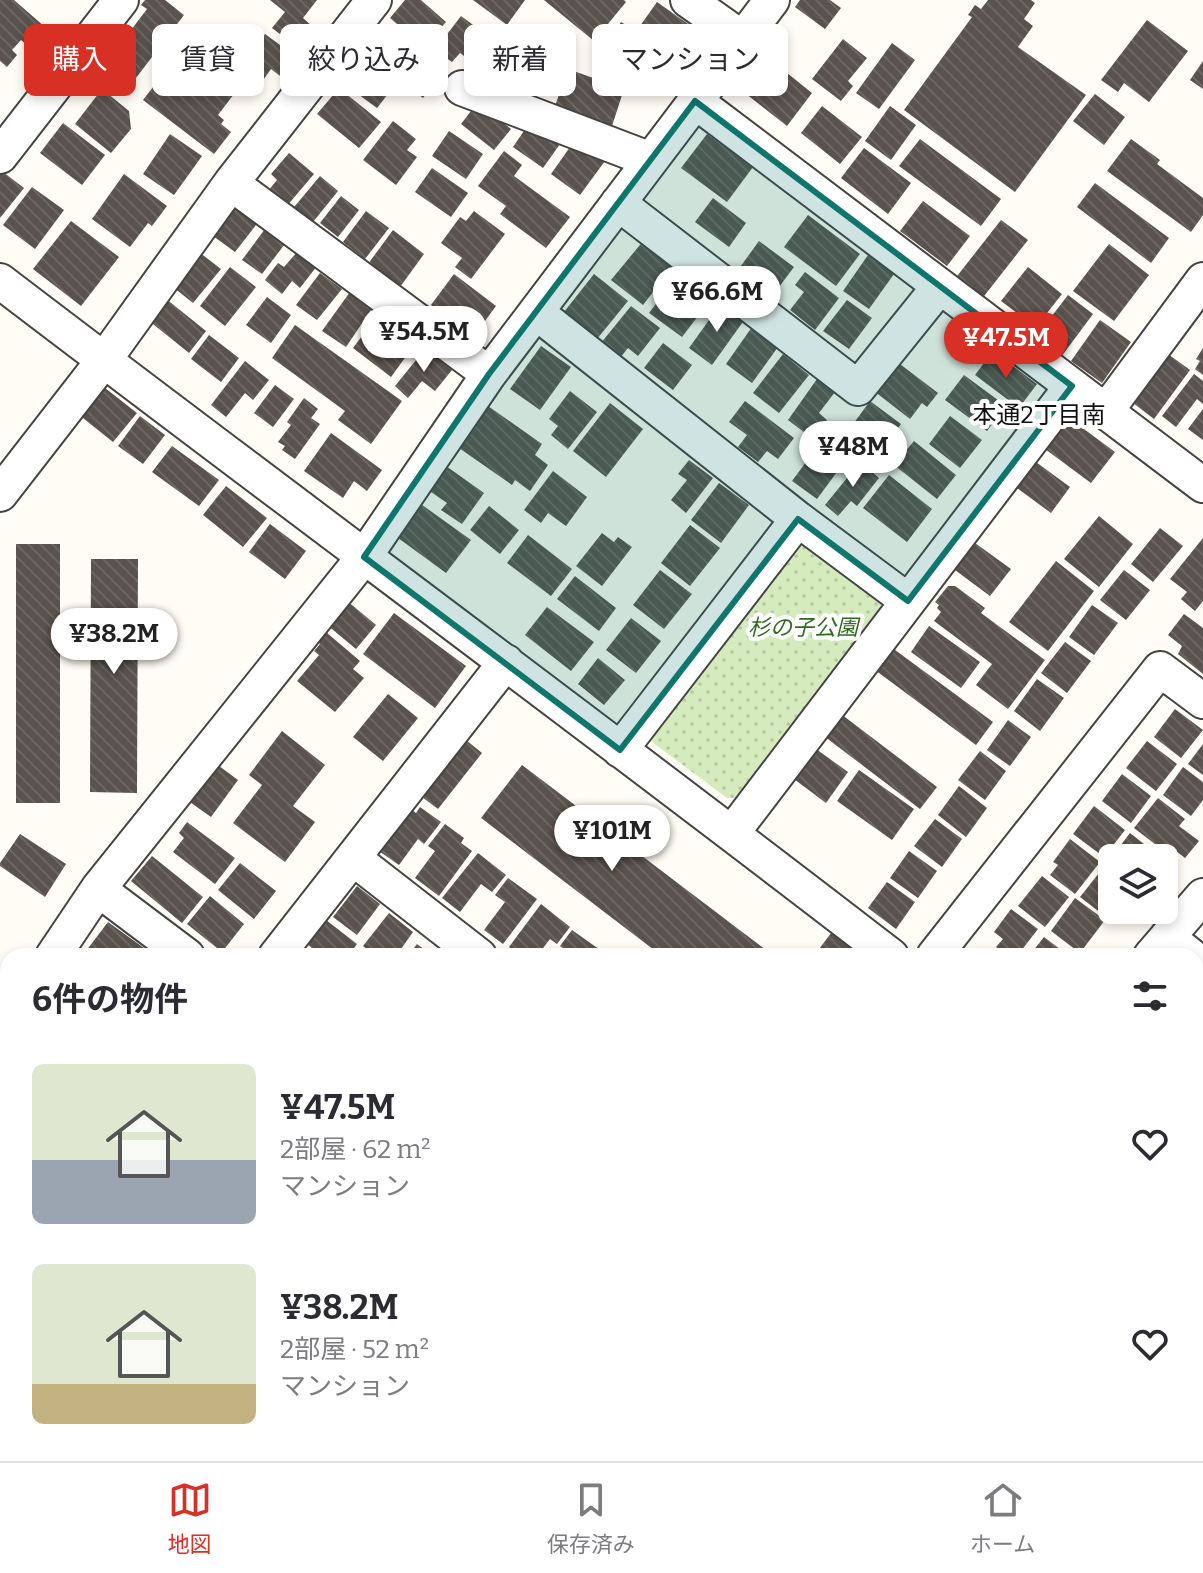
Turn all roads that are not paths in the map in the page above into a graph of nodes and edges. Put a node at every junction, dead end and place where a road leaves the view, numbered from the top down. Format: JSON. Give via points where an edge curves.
{"nodes":[{"id":1,"x":121,"y":0,"type":"edge"},
{"id":2,"x":374,"y":0,"type":"edge"},
{"id":3,"x":688,"y":0,"type":"edge"},
{"id":4,"x":772,"y":0,"type":"edge"},
{"id":5,"x":722,"y":24,"type":"edge"},
{"id":6,"x":754,"y":24,"type":"edge"},
{"id":7,"x":462,"y":88,"type":"dead end"},
{"id":8,"x":699,"y":96,"type":"edge"},
{"id":9,"x":695,"y":101,"type":"junction"},
{"id":10,"x":0,"y":156,"type":"edge"},
{"id":11,"x":651,"y":160,"type":"junction"},
{"id":12,"x":231,"y":183,"type":"junction"},
{"id":13,"x":618,"y":203,"type":"junction"},
{"id":14,"x":1203,"y":280,"type":"edge"},
{"id":15,"x":0,"y":281,"type":"edge"},
{"id":16,"x":940,"y":286,"type":"junction"},
{"id":17,"x":536,"y":312,"type":"junction"},
{"id":18,"x":104,"y":360,"type":"junction"},
{"id":19,"x":489,"y":374,"type":"junction"},
{"id":20,"x":1072,"y":386,"type":"junction"},
{"id":21,"x":1106,"y":411,"type":"junction"},
{"id":22,"x":1203,"y":485,"type":"edge"},
{"id":23,"x":0,"y":494,"type":"edge"},
{"id":24,"x":798,"y":519,"type":"junction"},
{"id":25,"x":364,"y":557,"type":"junction"},
{"id":26,"x":908,"y":601,"type":"junction"},
{"id":27,"x":506,"y":662,"type":"junction"},
{"id":28,"x":1203,"y":701,"type":"edge"},
{"id":29,"x":620,"y":750,"type":"junction"},
{"id":30,"x":732,"y":833,"type":"junction"},
{"id":31,"x":353,"y":858,"type":"junction"},
{"id":32,"x":98,"y":889,"type":"junction"},
{"id":33,"x":1203,"y":896,"type":"edge"},
{"id":34,"x":58,"y":948,"type":"edge"},
{"id":35,"x":176,"y":948,"type":"edge"},
{"id":36,"x":282,"y":948,"type":"edge"},
{"id":37,"x":469,"y":948,"type":"edge"},
{"id":38,"x":881,"y":948,"type":"edge"},
{"id":39,"x":940,"y":948,"type":"edge"},
{"id":40,"x":1171,"y":948,"type":"edge"}],
"edges":[{"from":1,"to":10,"type":"street"},
{"from":2,"to":12,"type":"street"},
{"from":3,"to":5,"type":"street"},
{"from":4,"to":6,"type":"street"},
{"from":7,"to":11,"type":"street"},
{"from":8,"to":9,"type":"street"},
{"from":9,"to":11,"type":"street"},
{"from":9,"to":16,"type":"street"},
{"from":11,"to":13,"type":"street"},
{"from":12,"to":18,"type":"street"},
{"from":12,"to":19,"type":"street"},
{"from":13,"to":16,"type":"street","via":[[858,388]]},
{"from":13,"to":17,"type":"street"},
{"from":14,"to":21,"type":"street"},
{"from":15,"to":18,"type":"street"},
{"from":16,"to":20,"type":"street"},
{"from":17,"to":19,"type":"street"},
{"from":17,"to":24,"type":"street"},
{"from":18,"to":23,"type":"street"},
{"from":18,"to":25,"type":"street"},
{"from":19,"to":25,"type":"street"},
{"from":20,"to":21,"type":"street"},
{"from":20,"to":26,"type":"street"},
{"from":21,"to":22,"type":"street"},
{"from":24,"to":26,"type":"street"},
{"from":24,"to":29,"type":"street"},
{"from":25,"to":27,"type":"street"},
{"from":25,"to":32,"type":"street"},
{"from":26,"to":30,"type":"street"},
{"from":27,"to":29,"type":"street"},
{"from":27,"to":31,"type":"street"},
{"from":28,"to":39,"type":"street","via":[[1160,669]]},
{"from":29,"to":30,"type":"street"},
{"from":30,"to":38,"type":"street"},
{"from":31,"to":36,"type":"street"},
{"from":31,"to":37,"type":"street"},
{"from":32,"to":34,"type":"street"},
{"from":32,"to":35,"type":"street"},
{"from":33,"to":40,"type":"street"}]}
